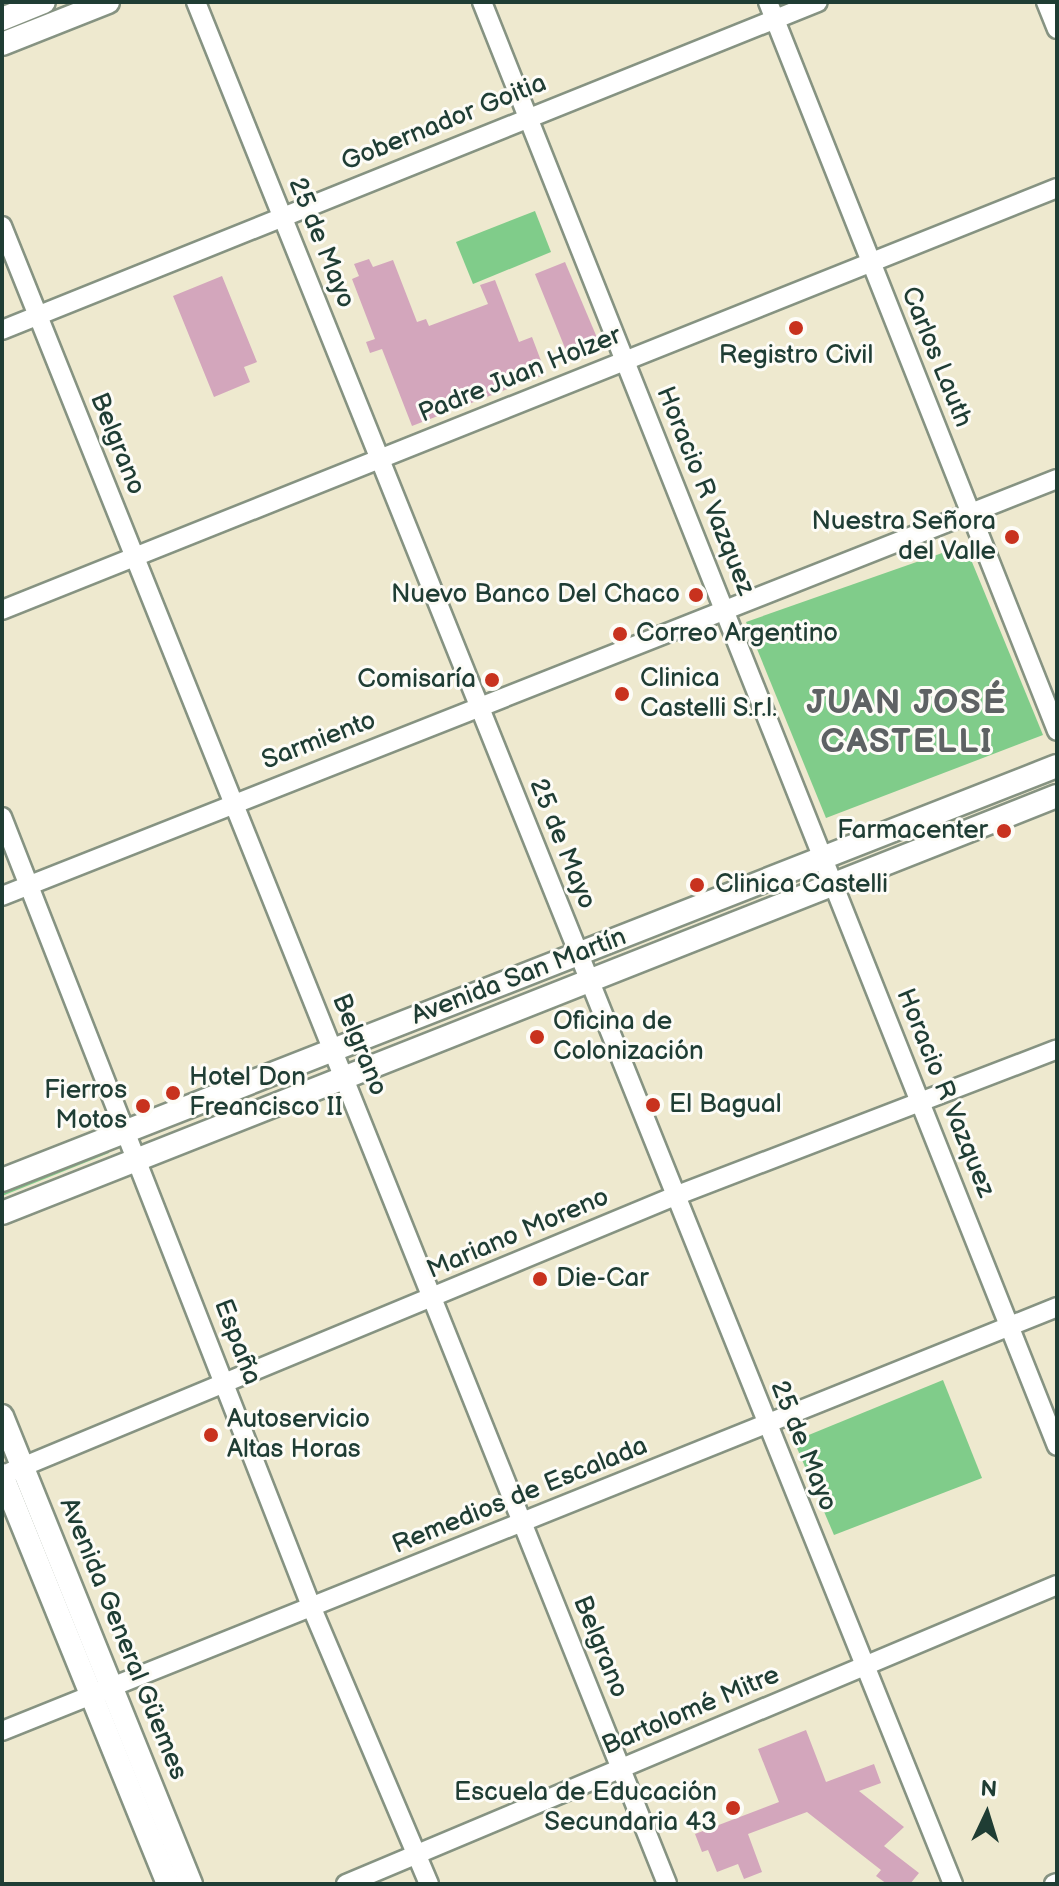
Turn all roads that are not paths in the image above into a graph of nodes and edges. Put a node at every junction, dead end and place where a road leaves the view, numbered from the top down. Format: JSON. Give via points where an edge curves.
{"nodes":[{"id":1,"x":44,"y":2,"type":"edge"},
{"id":2,"x":108,"y":2,"type":"edge"},
{"id":3,"x":196,"y":2,"type":"edge"},
{"id":4,"x":482,"y":2,"type":"edge"},
{"id":5,"x":818,"y":2,"type":"edge"},
{"id":6,"x":1046,"y":2,"type":"edge"},
{"id":7,"x":772,"y":10,"type":"edge"},
{"id":8,"x":2,"y":19,"type":"edge"},
{"id":9,"x":1057,"y":29,"type":"edge"},
{"id":10,"x":2,"y":44,"type":"edge"},
{"id":11,"x":527,"y":116,"type":"junction"},
{"id":12,"x":1057,"y":188,"type":"edge"},
{"id":13,"x":282,"y":217,"type":"junction"},
{"id":14,"x":2,"y":226,"type":"edge"},
{"id":15,"x":870,"y":263,"type":"junction"},
{"id":16,"x":38,"y":316,"type":"junction"},
{"id":17,"x":2,"y":330,"type":"edge"},
{"id":18,"x":625,"y":361,"type":"junction"},
{"id":19,"x":379,"y":459,"type":"junction"},
{"id":20,"x":1057,"y":479,"type":"edge"},
{"id":21,"x":970,"y":513,"type":"junction"},
{"id":22,"x":135,"y":557,"type":"junction"},
{"id":23,"x":2,"y":610,"type":"edge"},
{"id":24,"x":724,"y":610,"type":"junction"},
{"id":25,"x":479,"y":707,"type":"junction"},
{"id":26,"x":1057,"y":731,"type":"edge"},
{"id":27,"x":1057,"y":766,"type":"edge"},
{"id":28,"x":1057,"y":796,"type":"edge"},
{"id":29,"x":233,"y":801,"type":"junction"},
{"id":30,"x":2,"y":817,"type":"edge"},
{"id":31,"x":822,"y":856,"type":"junction"},
{"id":32,"x":28,"y":885,"type":"junction"},
{"id":33,"x":834,"y":885,"type":"junction"},
{"id":34,"x":2,"y":896,"type":"edge"},
{"id":35,"x":579,"y":956,"type":"junction"},
{"id":36,"x":589,"y":981,"type":"junction"},
{"id":37,"x":332,"y":1048,"type":"junction"},
{"id":38,"x":1057,"y":1049,"type":"edge"},
{"id":39,"x":342,"y":1074,"type":"junction"},
{"id":40,"x":919,"y":1101,"type":"junction"},
{"id":41,"x":128,"y":1130,"type":"junction"},
{"id":42,"x":139,"y":1158,"type":"junction"},
{"id":43,"x":2,"y":1180,"type":"edge"},
{"id":44,"x":675,"y":1196,"type":"junction"},
{"id":45,"x":2,"y":1213,"type":"edge"},
{"id":46,"x":432,"y":1298,"type":"junction"},
{"id":47,"x":1057,"y":1307,"type":"edge"},
{"id":48,"x":1009,"y":1326,"type":"junction"},
{"id":49,"x":225,"y":1384,"type":"junction"},
{"id":50,"x":2,"y":1416,"type":"edge"},
{"id":51,"x":767,"y":1425,"type":"junction"},
{"id":52,"x":1057,"y":1446,"type":"edge"},
{"id":53,"x":7,"y":1474,"type":"edge"},
{"id":54,"x":523,"y":1524,"type":"junction"},
{"id":55,"x":1057,"y":1585,"type":"edge"},
{"id":56,"x":311,"y":1606,"type":"junction"},
{"id":57,"x":864,"y":1666,"type":"junction"},
{"id":58,"x":113,"y":1683,"type":"junction"},
{"id":59,"x":92,"y":1693,"type":"junction"},
{"id":60,"x":2,"y":1731,"type":"edge"},
{"id":61,"x":621,"y":1768,"type":"junction"},
{"id":62,"x":418,"y":1854,"type":"junction"},
{"id":63,"x":168,"y":1884,"type":"edge"},
{"id":64,"x":191,"y":1884,"type":"edge"},
{"id":65,"x":346,"y":1884,"type":"edge"},
{"id":66,"x":429,"y":1884,"type":"edge"},
{"id":67,"x":667,"y":1884,"type":"edge"},
{"id":68,"x":953,"y":1884,"type":"edge"}],
"edges":[{"from":1,"to":8,"type":"main road"},
{"from":2,"to":10,"type":"main road"},
{"from":3,"to":13,"type":"street","name":"25 de Mayo"},
{"from":4,"to":11,"type":"street","name":"Horacio R Vazquez"},
{"from":5,"to":7,"type":"street","name":"Gobernador Goitia"},
{"from":6,"to":9,"type":"street"},
{"from":7,"to":11,"type":"street","name":"Gobernador Goitia"},
{"from":7,"to":15,"type":"street","name":"Carlos Lauth"},
{"from":11,"to":13,"type":"street","name":"Gobernador Goitia"},
{"from":11,"to":18,"type":"street","name":"Horacio R Vazquez"},
{"from":12,"to":15,"type":"street","name":"Padre Juan Holzer"},
{"from":13,"to":16,"type":"street","name":"Gobernador Goitia"},
{"from":13,"to":19,"type":"street","name":"25 de Mayo"},
{"from":14,"to":16,"type":"street","name":"Belgrano"},
{"from":15,"to":18,"type":"street","name":"Padre Juan Holzer"},
{"from":15,"to":21,"type":"street","name":"Carlos Lauth"},
{"from":16,"to":17,"type":"street","name":"Gobernador Goitia"},
{"from":16,"to":22,"type":"street","name":"Belgrano"},
{"from":18,"to":19,"type":"street","name":"Padre Juan Holzer"},
{"from":18,"to":24,"type":"street","name":"Horacio R Vazquez"},
{"from":19,"to":22,"type":"street","name":"Padre Juan Holzer"},
{"from":19,"to":25,"type":"street","name":"25 de Mayo"},
{"from":20,"to":21,"type":"street","name":"Sarmiento"},
{"from":21,"to":24,"type":"street","name":"Sarmiento"},
{"from":21,"to":26,"type":"street","name":"Carlos Lauth"},
{"from":22,"to":23,"type":"street","name":"Padre Juan Holzer"},
{"from":22,"to":29,"type":"street","name":"Belgrano"},
{"from":24,"to":25,"type":"street","name":"Sarmiento"},
{"from":24,"to":31,"type":"street","name":"Horacio R Vazquez"},
{"from":25,"to":29,"type":"street","name":"Sarmiento"},
{"from":25,"to":35,"type":"street","name":"25 de Mayo"},
{"from":27,"to":31,"type":"main road","name":"Avenida San Martín"},
{"from":28,"to":33,"type":"main road","name":"Avenida San Martín"},
{"from":29,"to":32,"type":"street","name":"Sarmiento"},
{"from":29,"to":37,"type":"street","name":"Belgrano"},
{"from":30,"to":32,"type":"street","name":"España"},
{"from":31,"to":33,"type":"street","name":"Horacio R Vazquez"},
{"from":31,"to":35,"type":"main road","name":"Avenida San Martín"},
{"from":32,"to":34,"type":"street","name":"Sarmiento"},
{"from":32,"to":41,"type":"street","name":"España"},
{"from":33,"to":36,"type":"main road","name":"Avenida San Martín"},
{"from":33,"to":40,"type":"street","name":"Horacio R Vazquez"},
{"from":35,"to":36,"type":"street","name":"25 de Mayo"},
{"from":35,"to":37,"type":"main road","name":"Avenida San Martín"},
{"from":36,"to":39,"type":"main road","name":"Avenida San Martín"},
{"from":36,"to":44,"type":"street","name":"25 de Mayo"},
{"from":37,"to":39,"type":"street","name":"Belgrano"},
{"from":37,"to":41,"type":"main road","name":"Avenida San Martín"},
{"from":38,"to":40,"type":"street","name":"Mariano Moreno"},
{"from":39,"to":42,"type":"main road","name":"Avenida San Martín"},
{"from":39,"to":46,"type":"street","name":"Belgrano"},
{"from":40,"to":44,"type":"street","name":"Mariano Moreno"},
{"from":40,"to":48,"type":"street","name":"Horacio R Vazquez"},
{"from":41,"to":42,"type":"street","name":"España"},
{"from":41,"to":43,"type":"main road","name":"Avenida San Martín"},
{"from":42,"to":45,"type":"main road","name":"Avenida San Martín"},
{"from":42,"to":49,"type":"street","name":"España"},
{"from":44,"to":46,"type":"street","name":"Mariano Moreno"},
{"from":44,"to":51,"type":"street","name":"25 de Mayo"},
{"from":46,"to":49,"type":"street","name":"Mariano Moreno"},
{"from":46,"to":54,"type":"street","name":"Belgrano"},
{"from":47,"to":48,"type":"street","name":"Remedios de Escalada"},
{"from":48,"to":51,"type":"street","name":"Remedios de Escalada"},
{"from":48,"to":52,"type":"street","name":"Horacio R Vazquez"},
{"from":49,"to":53,"type":"street","name":"Mariano Moreno"},
{"from":49,"to":56,"type":"street","name":"España"},
{"from":50,"to":53,"type":"main road","name":"Avenida General Güemes"},
{"from":51,"to":54,"type":"street","name":"Remedios de Escalada"},
{"from":51,"to":57,"type":"street","name":"25 de Mayo"},
{"from":53,"to":58,"type":"main road","name":"Avenida General Güemes"},
{"from":53,"to":59,"type":"main road","name":"Avenida General Güemes"},
{"from":54,"to":56,"type":"street","name":"Remedios de Escalada"},
{"from":54,"to":61,"type":"street","name":"Belgrano"},
{"from":55,"to":57,"type":"street","name":"Bartolomé Mitre"},
{"from":56,"to":58,"type":"street","name":"Remedios de Escalada"},
{"from":56,"to":62,"type":"street","name":"España"},
{"from":57,"to":61,"type":"street","name":"Bartolomé Mitre"},
{"from":57,"to":68,"type":"street","name":"25 de Mayo"},
{"from":58,"to":59,"type":"street","name":"Remedios de Escalada"},
{"from":58,"to":64,"type":"main road","name":"Avenida General Güemes"},
{"from":59,"to":60,"type":"street","name":"Remedios de Escalada"},
{"from":59,"to":63,"type":"main road","name":"Avenida General Güemes"},
{"from":61,"to":62,"type":"street","name":"Bartolomé Mitre"},
{"from":61,"to":67,"type":"street","name":"Belgrano"},
{"from":62,"to":65,"type":"street","name":"Bartolomé Mitre"},
{"from":62,"to":66,"type":"street","name":"España"}]}
